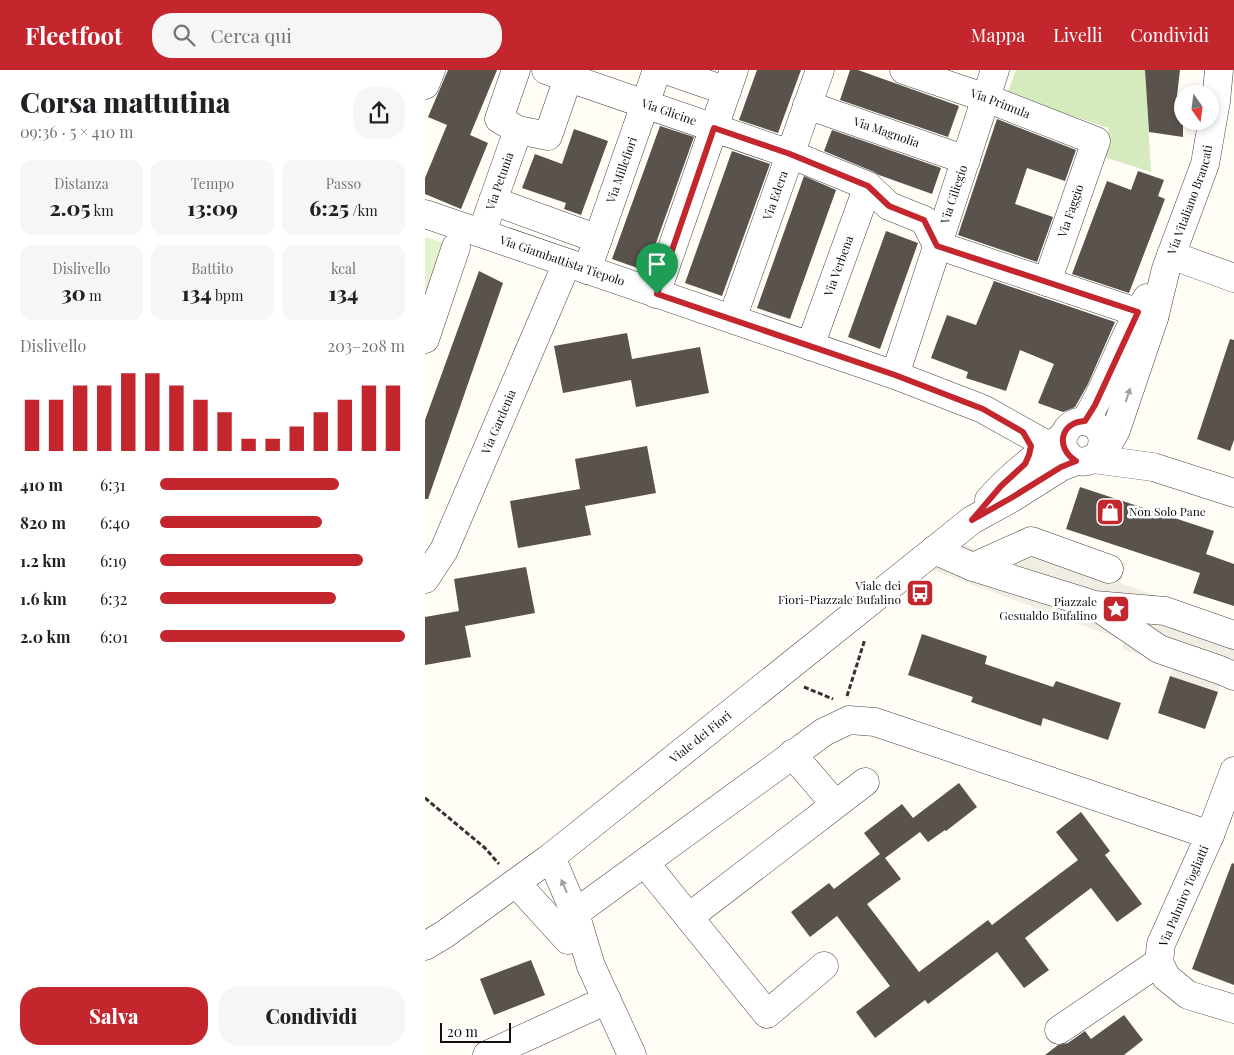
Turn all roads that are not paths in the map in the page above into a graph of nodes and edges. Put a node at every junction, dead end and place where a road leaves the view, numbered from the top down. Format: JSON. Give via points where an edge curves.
{"nodes":[{"id":1,"x":431,"y":70,"type":"edge"},
{"id":2,"x":516,"y":70,"type":"edge"},
{"id":3,"x":657,"y":70,"type":"edge"},
{"id":4,"x":666,"y":70,"type":"edge"},
{"id":5,"x":820,"y":70,"type":"edge"},
{"id":6,"x":904,"y":70,"type":"edge"},
{"id":7,"x":995,"y":70,"type":"edge"},
{"id":8,"x":1219,"y":70,"type":"edge"},
{"id":9,"x":557,"y":74,"type":"edge"},
{"id":10,"x":731,"y":80,"type":"edge"},
{"id":11,"x":425,"y":85,"type":"edge"},
{"id":12,"x":986,"y":98,"type":"junction"},
{"id":13,"x":645,"y":104,"type":"junction"},
{"id":14,"x":807,"y":105,"type":"junction"},
{"id":15,"x":714,"y":128,"type":"junction"},
{"id":16,"x":518,"y":130,"type":"junction"},
{"id":17,"x":1096,"y":141,"type":"joint"},
{"id":18,"x":790,"y":154,"type":"junction"},
{"id":19,"x":966,"y":160,"type":"junction"},
{"id":20,"x":868,"y":186,"type":"junction"},
{"id":21,"x":493,"y":201,"type":"junction"},
{"id":22,"x":425,"y":214,"type":"edge"},
{"id":23,"x":481,"y":234,"type":"junction"},
{"id":24,"x":598,"y":240,"type":"junction"},
{"id":25,"x":937,"y":246,"type":"junction"},
{"id":26,"x":456,"y":247,"type":"dead end"},
{"id":27,"x":1169,"y":262,"type":"junction"},
{"id":28,"x":577,"y":266,"type":"junction"},
{"id":29,"x":1234,"y":278,"type":"edge"},
{"id":30,"x":1047,"y":282,"type":"junction"},
{"id":31,"x":657,"y":294,"type":"junction"},
{"id":32,"x":1146,"y":315,"type":"junction"},
{"id":33,"x":732,"y":319,"type":"junction"},
{"id":34,"x":425,"y":340,"type":"edge"},
{"id":35,"x":810,"y":346,"type":"junction"},
{"id":36,"x":895,"y":375,"type":"junction"},
{"id":37,"x":983,"y":409,"type":"junction"},
{"id":38,"x":1023,"y":432,"type":"junction"},
{"id":39,"x":1082,"y":442,"type":"junction"},
{"id":40,"x":1025,"y":464,"type":"junction"},
{"id":41,"x":1234,"y":493,"type":"edge"},
{"id":42,"x":972,"y":520,"type":"junction"},
{"id":43,"x":934,"y":550,"type":"junction"},
{"id":44,"x":973,"y":567,"type":"junction"},
{"id":45,"x":1109,"y":569,"type":"dead end"},
{"id":46,"x":425,"y":579,"type":"edge"},
{"id":47,"x":1095,"y":605,"type":"junction"},
{"id":48,"x":1234,"y":634,"type":"edge"},
{"id":49,"x":1234,"y":676,"type":"edge"},
{"id":50,"x":793,"y":754,"type":"junction"},
{"id":51,"x":1234,"y":772,"type":"edge"},
{"id":52,"x":865,"y":782,"type":"dead end"},
{"id":53,"x":835,"y":804,"type":"junction"},
{"id":54,"x":1210,"y":835,"type":"junction"},
{"id":55,"x":551,"y":857,"type":"junction"},
{"id":56,"x":645,"y":863,"type":"junction"},
{"id":57,"x":516,"y":883,"type":"junction"},
{"id":58,"x":689,"y":917,"type":"junction"},
{"id":59,"x":566,"y":920,"type":"junction"},
{"id":60,"x":425,"y":946,"type":"edge"},
{"id":61,"x":1159,"y":962,"type":"junction"},
{"id":62,"x":824,"y":966,"type":"dead end"},
{"id":63,"x":607,"y":1000,"type":"junction"},
{"id":64,"x":1234,"y":1009,"type":"edge"},
{"id":65,"x":1059,"y":1030,"type":"dead end"},
{"id":66,"x":487,"y":1055,"type":"edge"},
{"id":67,"x":632,"y":1055,"type":"edge"}],
"edges":[{"from":1,"to":11,"type":"street"},
{"from":2,"to":16,"type":"street","via":[[499,119]]},
{"from":3,"to":13,"type":"street","name":"Via Millefiori"},
{"from":4,"to":10,"type":"street"},
{"from":5,"to":14,"type":"street","name":"Via Edera"},
{"from":6,"to":12,"type":"street","name":"Via Primula"},
{"from":7,"to":12,"type":"street","name":"Via Ciliegio"},
{"from":8,"to":27,"type":"street","name":"Via Vitaliano Brancati","via":[[1217,101],[1205,164]]},
{"from":9,"to":13,"type":"street","name":"Via Glicine"},
{"from":9,"to":16,"type":"street","via":[[548,136]]},
{"from":10,"to":15,"type":"street"},
{"from":12,"to":17,"type":"street","name":"Via Primula"},
{"from":12,"to":19,"type":"street","name":"Via Ciliegio"},
{"from":13,"to":15,"type":"street","name":"Via Glicine"},
{"from":13,"to":24,"type":"street","name":"Via Millefiori"},
{"from":14,"to":18,"type":"street","name":"Via Edera"},
{"from":14,"to":19,"type":"street","name":"Via Magnolia"},
{"from":15,"to":18,"type":"street","name":"Via Glicine"},
{"from":15,"to":31,"type":"street"},
{"from":16,"to":21,"type":"street","name":"Via Petunia"},
{"from":17,"to":30,"type":"street","name":"Via Faggio"},
{"from":18,"to":20,"type":"street","name":"Via Glicine"},
{"from":18,"to":33,"type":"street","name":"Via Edera"},
{"from":19,"to":25,"type":"street","name":"Via Ciliegio"},
{"from":20,"to":25,"type":"street","name":"Via Glicine","via":[[889,206],[924,220]]},
{"from":20,"to":35,"type":"street","name":"Via Verbena"},
{"from":21,"to":23,"type":"street","name":"Via Petunia"},
{"from":21,"to":24,"type":"street"},
{"from":22,"to":23,"type":"street","name":"Via Giambattista Tiepolo"},
{"from":23,"to":28,"type":"street","name":"Via Giambattista Tiepolo"},
{"from":24,"to":28,"type":"street","name":"Via Millefiori"},
{"from":25,"to":30,"type":"street"},
{"from":25,"to":36,"type":"street","name":"Via Ciliegio"},
{"from":26,"to":34,"type":"street"},
{"from":27,"to":29,"type":"street"},
{"from":27,"to":32,"type":"street","name":"Via Vitaliano Brancati"},
{"from":28,"to":31,"type":"street","name":"Via Giambattista Tiepolo"},
{"from":28,"to":46,"type":"street","name":"Via Gardenia","via":[[444,550]]},
{"from":30,"to":32,"type":"street"},
{"from":31,"to":33,"type":"street","name":"Via Giambattista Tiepolo"},
{"from":32,"to":39,"type":"street","name":"Via Vitaliano Brancati","via":[[1095,405]]},
{"from":33,"to":35,"type":"street","name":"Via Giambattista Tiepolo"},
{"from":35,"to":36,"type":"street","name":"Via Giambattista Tiepolo"},
{"from":36,"to":37,"type":"street","name":"Via Giambattista Tiepolo"},
{"from":37,"to":38,"type":"street"},
{"from":37,"to":39,"type":"street","via":[[1045,421]]},
{"from":38,"to":39,"type":"street"},
{"from":38,"to":40,"type":"street","via":[[1031,446]]},
{"from":39,"to":40,"type":"street"},
{"from":39,"to":41,"type":"street"},
{"from":39,"to":42,"type":"street","via":[[1061,467]]},
{"from":40,"to":42,"type":"street"},
{"from":42,"to":43,"type":"street","name":"Viale dei Fiori"},
{"from":43,"to":44,"type":"street"},
{"from":43,"to":55,"type":"street","name":"Viale dei Fiori"},
{"from":44,"to":45,"type":"street","via":[[1031,541]]},
{"from":44,"to":47,"type":"street"},
{"from":47,"to":48,"type":"street","via":[[1165,611]]},
{"from":47,"to":49,"type":"street","via":[[1159,649]]},
{"from":50,"to":53,"type":"street"},
{"from":50,"to":54,"type":"street","via":[[847,712]]},
{"from":50,"to":56,"type":"street"},
{"from":51,"to":54,"type":"street","name":"Via Palmiro Togliatti"},
{"from":52,"to":53,"type":"street"},
{"from":53,"to":58,"type":"street"},
{"from":54,"to":61,"type":"street","name":"Via Palmiro Togliatti","via":[[1161,944]]},
{"from":55,"to":57,"type":"street","name":"Viale dei Fiori"},
{"from":59,"to":55,"type":"street","one_way":true},
{"from":56,"to":58,"type":"street"},
{"from":56,"to":59,"type":"street"},
{"from":57,"to":59,"type":"street"},
{"from":57,"to":60,"type":"street","name":"Viale dei Fiori"},
{"from":58,"to":62,"type":"street","via":[[767,1014]]},
{"from":59,"to":63,"type":"street"},
{"from":61,"to":64,"type":"street","name":"Via Palmiro Togliatti","via":[[1166,977],[1188,995]]},
{"from":61,"to":65,"type":"street"},
{"from":63,"to":66,"type":"street"},
{"from":63,"to":67,"type":"street"}]}
